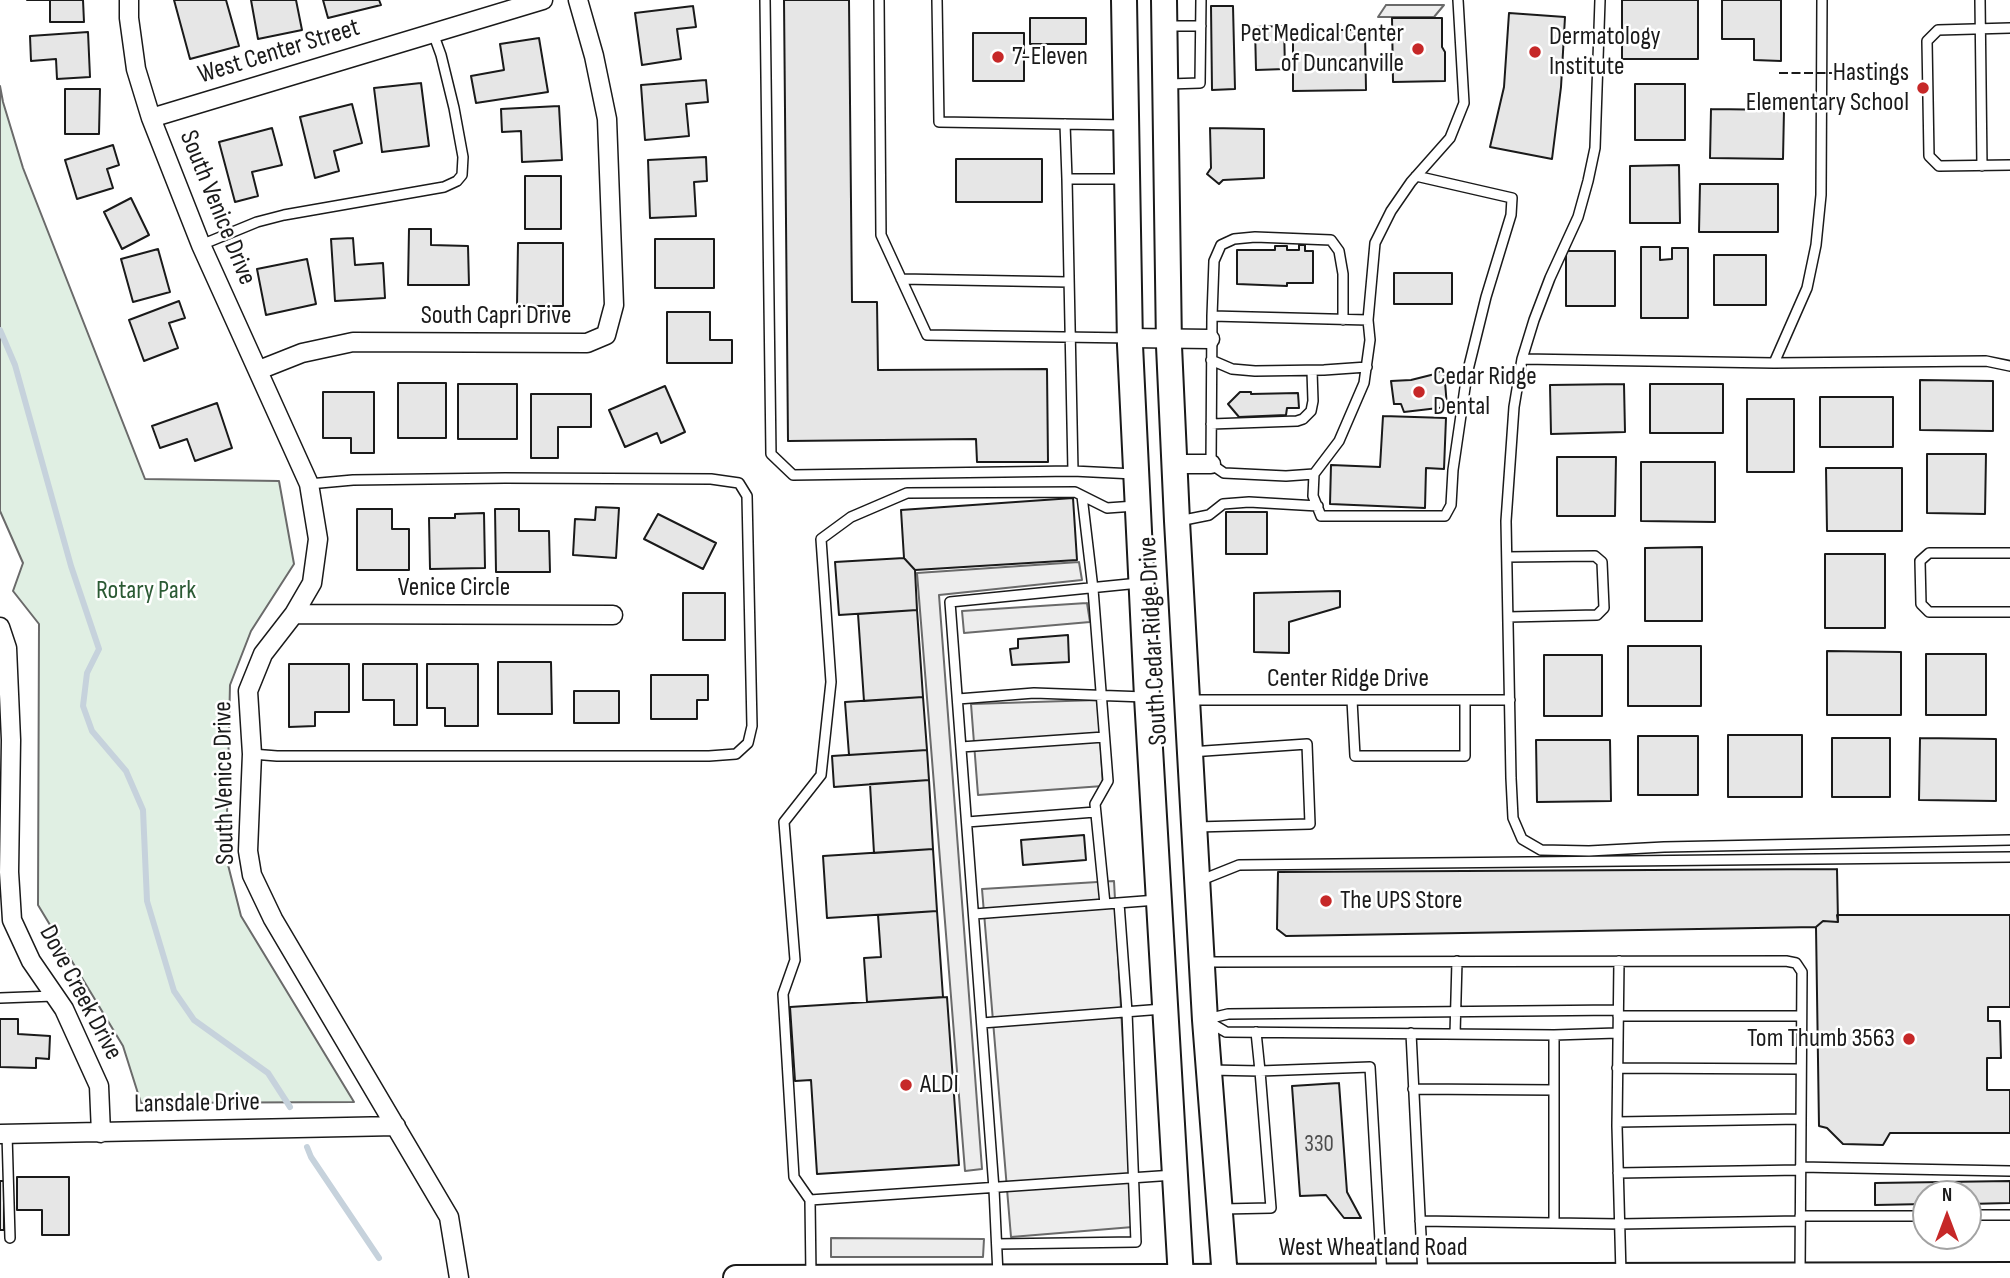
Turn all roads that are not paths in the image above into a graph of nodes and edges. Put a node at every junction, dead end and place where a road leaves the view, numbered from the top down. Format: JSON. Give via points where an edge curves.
{"nodes":[{"id":1,"x":129,"y":0,"type":"edge"},
{"id":2,"x":543,"y":0,"type":"edge"},
{"id":3,"x":578,"y":0,"type":"edge"},
{"id":4,"x":765,"y":0,"type":"edge"},
{"id":5,"x":879,"y":0,"type":"edge"},
{"id":6,"x":937,"y":0,"type":"edge"},
{"id":7,"x":1124,"y":0,"type":"edge"},
{"id":8,"x":1164,"y":0,"type":"edge"},
{"id":9,"x":1201,"y":0,"type":"edge"},
{"id":10,"x":1458,"y":0,"type":"edge"},
{"id":11,"x":1600,"y":0,"type":"edge"},
{"id":12,"x":1822,"y":0,"type":"edge"},
{"id":13,"x":1980,"y":0,"type":"edge"},
{"id":14,"x":1164,"y":26,"type":"junction"},
{"id":15,"x":1201,"y":26,"type":"junction"},
{"id":16,"x":1980,"y":28,"type":"junction"},
{"id":17,"x":2010,"y":28,"type":"edge"},
{"id":18,"x":433,"y":33,"type":"junction"},
{"id":19,"x":1165,"y":84,"type":"junction"},
{"id":20,"x":151,"y":118,"type":"junction"},
{"id":21,"x":1065,"y":124,"type":"junction"},
{"id":22,"x":1126,"y":125,"type":"junction"},
{"id":23,"x":2010,"y":165,"type":"edge"},
{"id":24,"x":1982,"y":166,"type":"junction"},
{"id":25,"x":1416,"y":176,"type":"junction"},
{"id":26,"x":1067,"y":179,"type":"junction"},
{"id":27,"x":1127,"y":179,"type":"junction"},
{"id":28,"x":201,"y":245,"type":"junction"},
{"id":29,"x":901,"y":279,"type":"junction"},
{"id":30,"x":1068,"y":282,"type":"junction"},
{"id":31,"x":1212,"y":316,"type":"junction"},
{"id":32,"x":1343,"y":320,"type":"junction"},
{"id":33,"x":1368,"y":320,"type":"junction"},
{"id":34,"x":1069,"y":337,"type":"junction"},
{"id":35,"x":1130,"y":338,"type":"junction"},
{"id":36,"x":1169,"y":338,"type":"junction"},
{"id":37,"x":1210,"y":339,"type":"junction"},
{"id":38,"x":1522,"y":359,"type":"junction"},
{"id":39,"x":1211,"y":360,"type":"junction"},
{"id":40,"x":1774,"y":363,"type":"junction"},
{"id":41,"x":2010,"y":366,"type":"edge"},
{"id":42,"x":1367,"y":367,"type":"junction"},
{"id":43,"x":259,"y":370,"type":"junction"},
{"id":44,"x":1312,"y":371,"type":"junction"},
{"id":45,"x":1211,"y":424,"type":"junction"},
{"id":46,"x":1175,"y":464,"type":"junction"},
{"id":47,"x":1211,"y":464,"type":"junction"},
{"id":48,"x":1073,"y":471,"type":"junction"},
{"id":49,"x":1136,"y":474,"type":"junction"},
{"id":50,"x":1314,"y":474,"type":"junction"},
{"id":51,"x":309,"y":484,"type":"junction"},
{"id":52,"x":1082,"y":495,"type":"junction"},
{"id":53,"x":1137,"y":506,"type":"junction"},
{"id":54,"x":1318,"y":506,"type":"junction"},
{"id":55,"x":1177,"y":521,"type":"junction"},
{"id":56,"x":2010,"y":553,"type":"edge"},
{"id":57,"x":1507,"y":557,"type":"junction"},
{"id":58,"x":1141,"y":583,"type":"junction"},
{"id":59,"x":1093,"y":589,"type":"junction"},
{"id":60,"x":2010,"y":612,"type":"edge"},
{"id":61,"x":294,"y":614,"type":"junction"},
{"id":62,"x":613,"y":615,"type":"dead end"},
{"id":63,"x":1508,"y":617,"type":"junction"},
{"id":64,"x":0,"y":627,"type":"edge"},
{"id":65,"x":1100,"y":694,"type":"junction"},
{"id":66,"x":1147,"y":697,"type":"junction"},
{"id":67,"x":958,"y":699,"type":"junction"},
{"id":68,"x":1186,"y":700,"type":"junction"},
{"id":69,"x":1352,"y":700,"type":"junction"},
{"id":70,"x":1465,"y":700,"type":"junction"},
{"id":71,"x":1510,"y":700,"type":"junction"},
{"id":72,"x":1104,"y":737,"type":"junction"},
{"id":73,"x":5,"y":740,"type":"edge"},
{"id":74,"x":961,"y":747,"type":"junction"},
{"id":75,"x":1190,"y":752,"type":"junction"},
{"id":76,"x":251,"y":754,"type":"junction"},
{"id":77,"x":1095,"y":812,"type":"junction"},
{"id":78,"x":967,"y":822,"type":"junction"},
{"id":79,"x":1195,"y":827,"type":"junction"},
{"id":80,"x":2010,"y":840,"type":"edge"},
{"id":81,"x":2010,"y":857,"type":"edge"},
{"id":82,"x":4,"y":872,"type":"edge"},
{"id":83,"x":1198,"y":882,"type":"junction"},
{"id":84,"x":1158,"y":900,"type":"junction"},
{"id":85,"x":1119,"y":902,"type":"junction"},
{"id":86,"x":1105,"y":904,"type":"junction"},
{"id":87,"x":974,"y":914,"type":"junction"},
{"id":88,"x":1457,"y":961,"type":"junction"},
{"id":89,"x":1619,"y":961,"type":"junction"},
{"id":90,"x":1203,"y":962,"type":"junction"},
{"id":91,"x":55,"y":996,"type":"junction"},
{"id":92,"x":0,"y":998,"type":"edge"},
{"id":93,"x":1165,"y":1009,"type":"junction"},
{"id":94,"x":1127,"y":1012,"type":"junction"},
{"id":95,"x":1455,"y":1012,"type":"junction"},
{"id":96,"x":1618,"y":1013,"type":"junction"},
{"id":97,"x":1801,"y":1016,"type":"junction"},
{"id":98,"x":1205,"y":1020,"type":"junction"},
{"id":99,"x":982,"y":1023,"type":"junction"},
{"id":100,"x":1256,"y":1032,"type":"junction"},
{"id":101,"x":1411,"y":1033,"type":"junction"},
{"id":102,"x":1617,"y":1033,"type":"junction"},
{"id":103,"x":1455,"y":1034,"type":"junction"},
{"id":104,"x":1554,"y":1035,"type":"junction"},
{"id":105,"x":1617,"y":1068,"type":"junction"},
{"id":106,"x":1801,"y":1069,"type":"junction"},
{"id":107,"x":1209,"y":1070,"type":"junction"},
{"id":108,"x":1260,"y":1071,"type":"junction"},
{"id":109,"x":1413,"y":1089,"type":"junction"},
{"id":110,"x":1554,"y":1090,"type":"junction"},
{"id":111,"x":1801,"y":1119,"type":"junction"},
{"id":112,"x":1617,"y":1122,"type":"junction"},
{"id":113,"x":396,"y":1126,"type":"junction"},
{"id":114,"x":101,"y":1133,"type":"junction"},
{"id":115,"x":3,"y":1134,"type":"edge"},
{"id":116,"x":1800,"y":1168,"type":"junction"},
{"id":117,"x":2010,"y":1171,"type":"edge"},
{"id":118,"x":1618,"y":1173,"type":"junction"},
{"id":119,"x":1174,"y":1175,"type":"junction"},
{"id":120,"x":1132,"y":1178,"type":"junction"},
{"id":121,"x":994,"y":1189,"type":"junction"},
{"id":122,"x":810,"y":1200,"type":"junction"},
{"id":123,"x":1220,"y":1209,"type":"junction"},
{"id":124,"x":1982,"y":1215,"type":"edge"},
{"id":125,"x":2010,"y":1215,"type":"edge"},
{"id":126,"x":1912,"y":1216,"type":"edge"},
{"id":127,"x":1800,"y":1219,"type":"junction"},
{"id":128,"x":1420,"y":1222,"type":"junction"},
{"id":129,"x":1554,"y":1223,"type":"junction"},
{"id":130,"x":1619,"y":1224,"type":"junction"},
{"id":131,"x":10,"y":1238,"type":"dead end"},
{"id":132,"x":997,"y":1244,"type":"junction"},
{"id":133,"x":2010,"y":1275,"type":"edge"},
{"id":134,"x":1800,"y":1276,"type":"junction"},
{"id":135,"x":998,"y":1277,"type":"edge"},
{"id":136,"x":1181,"y":1277,"type":"edge"},
{"id":137,"x":1382,"y":1277,"type":"edge"},
{"id":138,"x":1423,"y":1277,"type":"edge"},
{"id":139,"x":1621,"y":1277,"type":"edge"},
{"id":140,"x":459,"y":1278,"type":"edge"},
{"id":141,"x":736,"y":1278,"type":"edge"},
{"id":142,"x":811,"y":1278,"type":"edge"},
{"id":143,"x":883,"y":1278,"type":"edge"},
{"id":144,"x":1225,"y":1278,"type":"edge"}],
"edges":[{"from":1,"to":20,"type":"street","name":"South Venice Drive","via":[[136,69]]},
{"from":2,"to":18,"type":"street","name":"West Center Street"},
{"from":3,"to":43,"type":"street","name":"South Capri Drive","via":[[607,119],[614,305],[606,335],[587,343],[353,342],[302,353]]},
{"from":4,"to":48,"type":"lane","via":[[771,453],[793,475]]},
{"from":5,"to":29,"type":"lane","via":[[881,235]]},
{"from":6,"to":21,"type":"lane","via":[[939,122]]},
{"from":7,"to":22,"type":"main road","name":"South Cedar Ridge Drive"},
{"from":8,"to":14,"type":"main road","name":"South Cedar Ridge Drive"},
{"from":9,"to":15,"type":"lane"},
{"from":10,"to":25,"type":"lane","via":[[1464,103],[1450,138]]},
{"from":11,"to":38,"type":"lane","via":[[1595,148],[1588,181]]},
{"from":12,"to":40,"type":"lane","via":[[1821,195],[1816,245],[1807,288]]},
{"from":13,"to":16,"type":"lane"},
{"from":14,"to":15,"type":"lane"},
{"from":14,"to":19,"type":"main road","name":"South Cedar Ridge Drive"},
{"from":15,"to":19,"type":"lane","via":[[1200,83]]},
{"from":16,"to":17,"type":"lane"},
{"from":16,"to":24,"type":"lane"},
{"from":16,"to":24,"type":"lane","via":[[1938,30],[1927,41],[1929,156],[1939,166]]},
{"from":18,"to":20,"type":"street","name":"West Center Street"},
{"from":18,"to":28,"type":"lane","via":[[463,157],[457,181],[436,189],[284,215]]},
{"from":19,"to":36,"type":"main road","name":"South Cedar Ridge Drive"},
{"from":20,"to":28,"type":"street","name":"South Venice Drive"},
{"from":21,"to":22,"type":"lane"},
{"from":21,"to":26,"type":"lane"},
{"from":22,"to":27,"type":"main road","name":"South Cedar Ridge Drive"},
{"from":23,"to":24,"type":"lane"},
{"from":25,"to":33,"type":"lane","via":[[1375,243]]},
{"from":25,"to":54,"type":"lane","via":[[1512,198],[1467,374],[1451,505],[1445,516],[1427,517],[1321,516]]},
{"from":26,"to":27,"type":"lane"},
{"from":26,"to":30,"type":"lane"},
{"from":27,"to":35,"type":"main road","name":"South Cedar Ridge Drive"},
{"from":28,"to":43,"type":"street","name":"South Venice Drive"},
{"from":29,"to":30,"type":"lane"},
{"from":29,"to":34,"type":"lane","via":[[927,335]]},
{"from":30,"to":34,"type":"lane"},
{"from":31,"to":32,"type":"lane"},
{"from":31,"to":32,"type":"lane","via":[[1214,261],[1221,245],[1234,239],[1279,237],[1331,240],[1339,251],[1343,274]]},
{"from":31,"to":37,"type":"lane"},
{"from":32,"to":33,"type":"lane"},
{"from":33,"to":42,"type":"lane"},
{"from":34,"to":35,"type":"lane"},
{"from":34,"to":48,"type":"lane"},
{"from":35,"to":36,"type":"street"},
{"from":35,"to":49,"type":"main road","name":"South Cedar Ridge Drive"},
{"from":36,"to":37,"type":"street"},
{"from":36,"to":46,"type":"main road","name":"South Cedar Ridge Drive"},
{"from":37,"to":39,"type":"lane"},
{"from":38,"to":40,"type":"lane"},
{"from":38,"to":57,"type":"lane","via":[[1509,462]]},
{"from":39,"to":44,"type":"lane","via":[[1232,369]]},
{"from":39,"to":45,"type":"lane"},
{"from":40,"to":41,"type":"lane","via":[[1986,361]]},
{"from":42,"to":44,"type":"lane"},
{"from":42,"to":50,"type":"lane","via":[[1339,441]]},
{"from":43,"to":51,"type":"street","name":"South Venice Drive"},
{"from":44,"to":45,"type":"lane","via":[[1311,411],[1303,419]]},
{"from":45,"to":47,"type":"lane"},
{"from":46,"to":47,"type":"street"},
{"from":46,"to":55,"type":"main road","name":"South Cedar Ridge Drive"},
{"from":47,"to":50,"type":"lane","via":[[1224,473]]},
{"from":48,"to":49,"type":"lane"},
{"from":49,"to":53,"type":"main road","name":"South Cedar Ridge Drive"},
{"from":50,"to":54,"type":"lane","via":[[1313,495]]},
{"from":51,"to":61,"type":"street","name":"South Venice Drive","via":[[318,539],[312,583]]},
{"from":51,"to":76,"type":"lane","via":[[505,478],[739,482],[747,496],[752,726],[748,743],[736,754],[709,756]]},
{"from":52,"to":53,"type":"lane","via":[[1107,508]]},
{"from":52,"to":59,"type":"lane"},
{"from":52,"to":122,"type":"lane","via":[[907,493],[851,517],[821,539],[831,682],[821,775],[784,822],[795,960],[783,994],[794,1177]]},
{"from":53,"to":58,"type":"main road","name":"South Cedar Ridge Drive"},
{"from":54,"to":55,"type":"lane","via":[[1223,504],[1209,515]]},
{"from":55,"to":68,"type":"main road","name":"South Cedar Ridge Drive"},
{"from":56,"to":60,"type":"lane","via":[[1929,553],[1920,562],[1921,604],[1929,612]]},
{"from":57,"to":63,"type":"lane"},
{"from":57,"to":63,"type":"lane","via":[[1595,556],[1602,562],[1604,608],[1597,615]]},
{"from":58,"to":59,"type":"lane"},
{"from":58,"to":66,"type":"main road","name":"South Cedar Ridge Drive"},
{"from":59,"to":65,"type":"lane"},
{"from":59,"to":67,"type":"lane","via":[[950,602]]},
{"from":61,"to":62,"type":"street","name":"Venice Circle"},
{"from":61,"to":76,"type":"street","name":"South Venice Drive","via":[[263,654],[248,691]]},
{"from":63,"to":71,"type":"lane"},
{"from":64,"to":73,"type":"street","name":"Dove Creek Drive","via":[[7,648]]},
{"from":65,"to":66,"type":"lane"},
{"from":65,"to":67,"type":"lane"},
{"from":65,"to":72,"type":"lane"},
{"from":66,"to":68,"type":"main road"},
{"from":66,"to":84,"type":"main road","name":"South Cedar Ridge Drive"},
{"from":67,"to":74,"type":"lane"},
{"from":68,"to":69,"type":"lane","name":"Center Ridge Drive"},
{"from":68,"to":75,"type":"main road","name":"South Cedar Ridge Drive"},
{"from":69,"to":70,"type":"lane","name":"Center Ridge Drive"},
{"from":69,"to":70,"type":"lane","via":[[1355,756],[1465,756]]},
{"from":70,"to":71,"type":"lane","name":"Center Ridge Drive"},
{"from":71,"to":80,"type":"lane","via":[[1513,818],[1522,839],[1541,850]]},
{"from":72,"to":74,"type":"lane"},
{"from":72,"to":77,"type":"lane","via":[[1108,781]]},
{"from":73,"to":82,"type":"street","name":"Dove Creek Drive"},
{"from":74,"to":78,"type":"lane"},
{"from":75,"to":79,"type":"main road","name":"South Cedar Ridge Drive"},
{"from":75,"to":79,"type":"lane","via":[[1307,744],[1310,824]]},
{"from":76,"to":113,"type":"street","name":"South Venice Drive","via":[[248,851],[252,875],[273,919]]},
{"from":77,"to":78,"type":"lane"},
{"from":77,"to":86,"type":"lane"},
{"from":78,"to":87,"type":"lane"},
{"from":79,"to":83,"type":"main road","name":"South Cedar Ridge Drive"},
{"from":81,"to":83,"type":"lane","via":[[1239,865]]},
{"from":82,"to":91,"type":"street","name":"Dove Creek Drive","via":[[12,920]]},
{"from":83,"to":90,"type":"main road","name":"South Cedar Ridge Drive"},
{"from":84,"to":85,"type":"lane"},
{"from":84,"to":93,"type":"main road","name":"South Cedar Ridge Drive"},
{"from":85,"to":86,"type":"lane"},
{"from":85,"to":94,"type":"lane"},
{"from":86,"to":87,"type":"lane"},
{"from":87,"to":99,"type":"lane"},
{"from":88,"to":89,"type":"lane"},
{"from":88,"to":90,"type":"lane"},
{"from":88,"to":95,"type":"lane"},
{"from":89,"to":96,"type":"lane"},
{"from":89,"to":97,"type":"lane","via":[[1796,962],[1802,972]]},
{"from":90,"to":98,"type":"main road","name":"South Cedar Ridge Drive"},
{"from":91,"to":92,"type":"lane"},
{"from":91,"to":114,"type":"street","name":"Dove Creek Drive","via":[[99,1086]]},
{"from":93,"to":94,"type":"lane"},
{"from":93,"to":98,"type":"main road"},
{"from":93,"to":119,"type":"main road","name":"South Cedar Ridge Drive"},
{"from":94,"to":99,"type":"lane"},
{"from":94,"to":120,"type":"lane"},
{"from":95,"to":96,"type":"lane"},
{"from":95,"to":98,"type":"lane","via":[[1228,1014]]},
{"from":95,"to":103,"type":"lane"},
{"from":96,"to":97,"type":"lane"},
{"from":96,"to":102,"type":"lane"},
{"from":97,"to":106,"type":"lane"},
{"from":98,"to":100,"type":"lane","via":[[1226,1032]]},
{"from":98,"to":107,"type":"main road","name":"South Cedar Ridge Drive"},
{"from":99,"to":121,"type":"lane"},
{"from":100,"to":101,"type":"lane"},
{"from":100,"to":108,"type":"lane"},
{"from":101,"to":103,"type":"lane"},
{"from":101,"to":109,"type":"lane"},
{"from":102,"to":104,"type":"lane"},
{"from":102,"to":105,"type":"lane"},
{"from":103,"to":104,"type":"lane"},
{"from":104,"to":110,"type":"lane"},
{"from":105,"to":106,"type":"lane"},
{"from":105,"to":112,"type":"lane"},
{"from":106,"to":111,"type":"lane"},
{"from":107,"to":108,"type":"lane"},
{"from":107,"to":123,"type":"main road","name":"South Cedar Ridge Drive"},
{"from":108,"to":123,"type":"lane","via":[[1271,1208]]},
{"from":108,"to":137,"type":"lane","via":[[1370,1067]]},
{"from":109,"to":110,"type":"lane"},
{"from":109,"to":128,"type":"lane"},
{"from":110,"to":129,"type":"lane"},
{"from":111,"to":112,"type":"lane"},
{"from":111,"to":116,"type":"lane"},
{"from":112,"to":118,"type":"lane"},
{"from":113,"to":114,"type":"street","name":"Lansdale Drive"},
{"from":113,"to":140,"type":"street","name":"South Venice Drive","via":[[449,1217]]},
{"from":114,"to":115,"type":"street","name":"Lansdale Drive"},
{"from":115,"to":131,"type":"lane"},
{"from":116,"to":117,"type":"lane"},
{"from":116,"to":118,"type":"lane"},
{"from":116,"to":127,"type":"lane"},
{"from":118,"to":130,"type":"lane"},
{"from":119,"to":120,"type":"lane"},
{"from":119,"to":136,"type":"main road","name":"South Cedar Ridge Drive"},
{"from":120,"to":121,"type":"lane"},
{"from":120,"to":132,"type":"lane","via":[[1136,1242]]},
{"from":121,"to":122,"type":"lane"},
{"from":121,"to":132,"type":"lane"},
{"from":122,"to":142,"type":"lane"},
{"from":123,"to":144,"type":"main road","name":"South Cedar Ridge Drive"},
{"from":124,"to":125,"type":"lane"},
{"from":126,"to":127,"type":"lane"},
{"from":127,"to":130,"type":"lane"},
{"from":127,"to":134,"type":"lane"},
{"from":128,"to":129,"type":"lane"},
{"from":128,"to":138,"type":"lane"},
{"from":129,"to":130,"type":"lane"},
{"from":130,"to":139,"type":"lane"},
{"from":132,"to":135,"type":"lane"},
{"from":133,"to":134,"type":"main road","name":"West Wheatland Road"},
{"from":134,"to":139,"type":"main road","name":"West Wheatland Road"},
{"from":135,"to":136,"type":"main road","name":"West Wheatland Road"},
{"from":135,"to":143,"type":"main road","name":"West Wheatland Road"},
{"from":136,"to":144,"type":"main road","name":"West Wheatland Road"},
{"from":137,"to":138,"type":"main road","name":"West Wheatland Road"},
{"from":137,"to":144,"type":"main road","name":"West Wheatland Road"},
{"from":138,"to":139,"type":"main road","name":"West Wheatland Road"},
{"from":141,"to":142,"type":"main road","name":"West Wheatland Road"},
{"from":142,"to":143,"type":"main road","name":"West Wheatland Road"}]}
